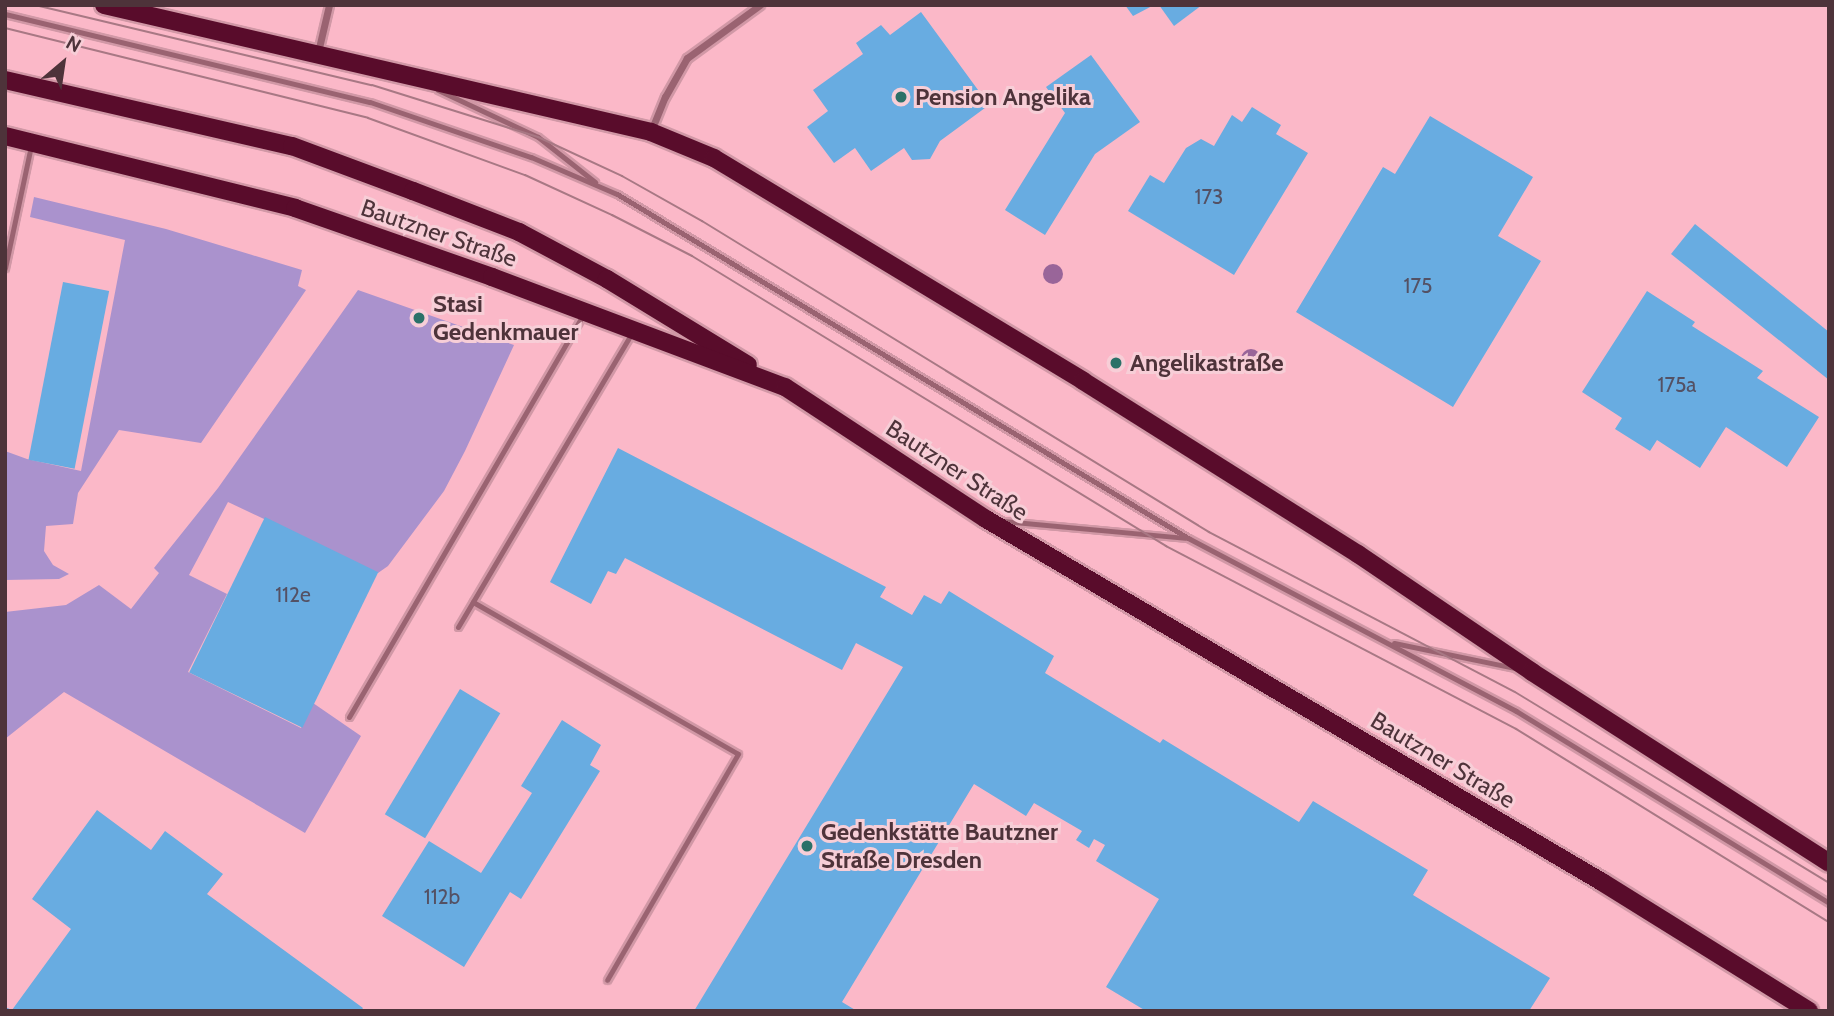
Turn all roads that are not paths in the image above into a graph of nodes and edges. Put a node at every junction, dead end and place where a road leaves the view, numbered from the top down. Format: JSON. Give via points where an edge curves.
{"nodes":[{"id":1,"x":104,"y":5,"type":"edge"},
{"id":2,"x":329,"y":5,"type":"edge"},
{"id":3,"x":760,"y":5,"type":"edge"},
{"id":4,"x":5,"y":14,"type":"edge"},
{"id":5,"x":317,"y":54,"type":"junction"},
{"id":6,"x":401,"y":73,"type":"junction"},
{"id":7,"x":5,"y":80,"type":"edge"},
{"id":8,"x":651,"y":132,"type":"junction"},
{"id":9,"x":5,"y":136,"type":"edge"},
{"id":10,"x":32,"y":143,"type":"junction"},
{"id":11,"x":603,"y":189,"type":"junction"},
{"id":12,"x":5,"y":268,"type":"edge"},
{"id":13,"x":585,"y":312,"type":"junction"},
{"id":14,"x":633,"y":330,"type":"junction"},
{"id":15,"x":785,"y":387,"type":"junction"},
{"id":16,"x":986,"y":519,"type":"junction"},
{"id":17,"x":1188,"y":538,"type":"junction"},
{"id":18,"x":473,"y":601,"type":"junction"},
{"id":19,"x":458,"y":627,"type":"dead end"},
{"id":20,"x":1388,"y":642,"type":"junction"},
{"id":21,"x":1532,"y":672,"type":"junction"},
{"id":22,"x":349,"y":716,"type":"dead end"},
{"id":23,"x":1829,"y":863,"type":"edge"},
{"id":24,"x":1829,"y":903,"type":"edge"},
{"id":25,"x":607,"y":980,"type":"dead end"},
{"id":26,"x":1809,"y":1011,"type":"edge"}],
"edges":[{"from":1,"to":5,"type":"main road"},
{"from":2,"to":5,"type":"street"},
{"from":3,"to":8,"type":"street","via":[[687,58]]},
{"from":4,"to":11,"type":"lane","via":[[370,102],[531,157]]},
{"from":5,"to":6,"type":"main road"},
{"from":6,"to":8,"type":"main road"},
{"from":6,"to":11,"type":"lane","via":[[537,137]]},
{"from":7,"to":15,"type":"main road","via":[[292,146],[507,228],[607,279]]},
{"from":8,"to":21,"type":"main road","via":[[761,184],[1059,366],[1358,554]]},
{"from":9,"to":10,"type":"main road","name":"Bautzner Straße"},
{"from":10,"to":12,"type":"lane"},
{"from":10,"to":13,"type":"main road","name":"Bautzner Straße","via":[[295,208]]},
{"from":11,"to":17,"type":"lane","via":[[718,253]]},
{"from":13,"to":14,"type":"main road","name":"Bautzner Straße"},
{"from":13,"to":22,"type":"lane"},
{"from":14,"to":15,"type":"main road","name":"Bautzner Straße"},
{"from":14,"to":18,"type":"lane"},
{"from":15,"to":16,"type":"main road","name":"Bautzner Straße"},
{"from":16,"to":17,"type":"lane"},
{"from":16,"to":26,"type":"main road","name":"Bautzner Straße","via":[[1590,876]]},
{"from":17,"to":20,"type":"lane"},
{"from":18,"to":19,"type":"lane"},
{"from":18,"to":25,"type":"lane","via":[[738,754]]},
{"from":20,"to":21,"type":"lane"},
{"from":20,"to":24,"type":"lane","via":[[1516,711]]},
{"from":21,"to":23,"type":"main road"}]}
